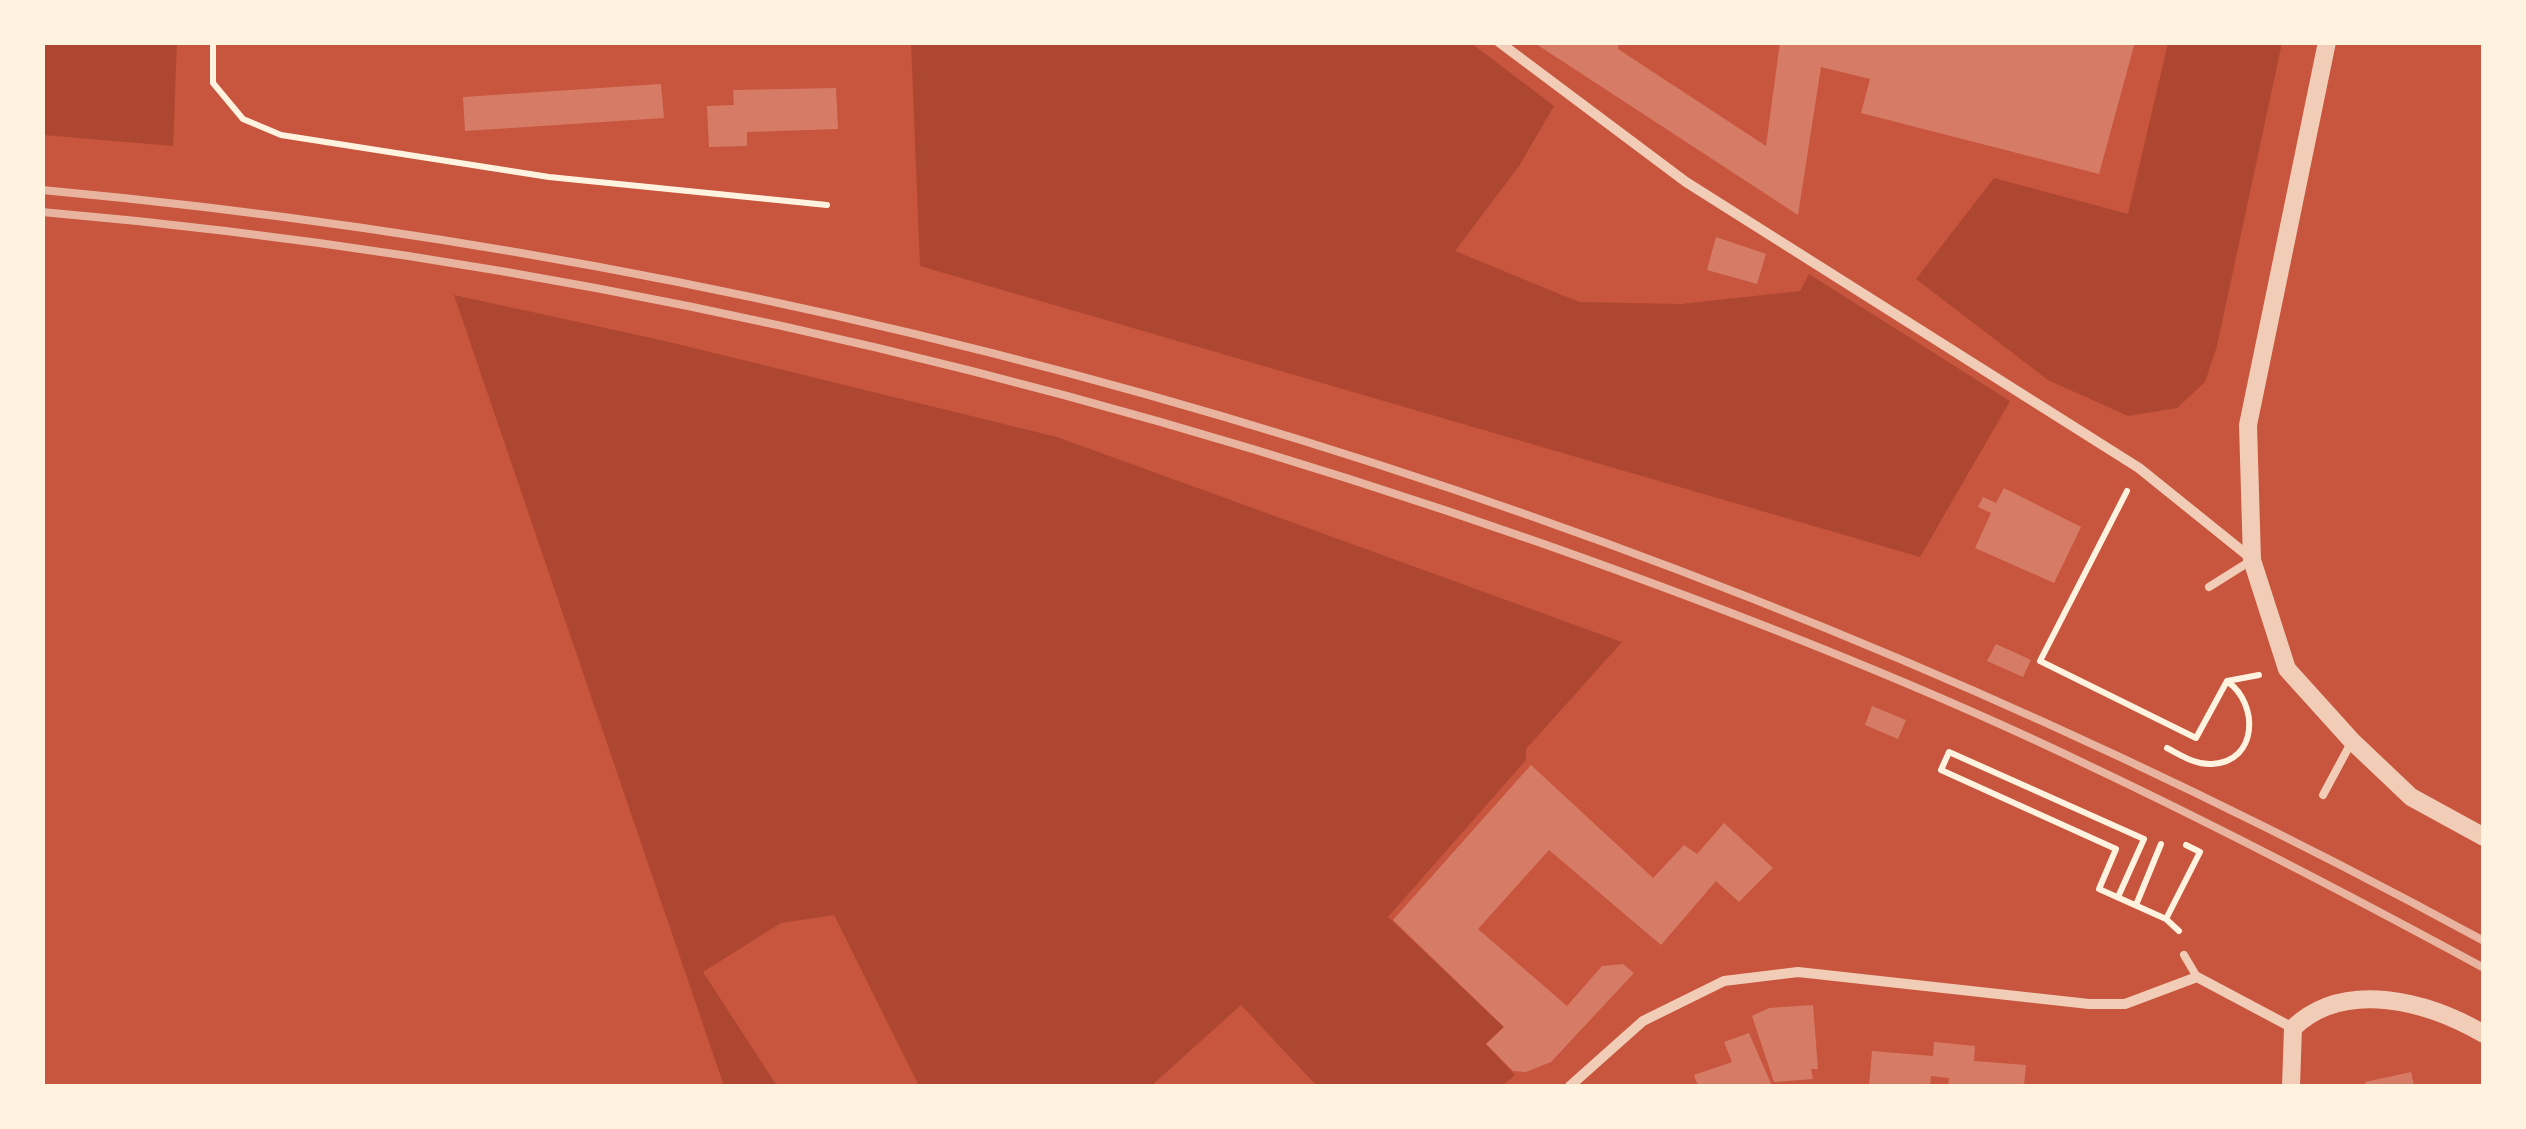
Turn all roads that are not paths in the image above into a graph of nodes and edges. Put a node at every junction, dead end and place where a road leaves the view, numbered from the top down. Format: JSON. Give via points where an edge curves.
{"nodes":[{"id":1,"x":1499,"y":42,"type":"edge"},
{"id":2,"x":2327,"y":42,"type":"edge"},
{"id":3,"x":2252,"y":560,"type":"junction"},
{"id":4,"x":2209,"y":587,"type":"dead end"},
{"id":5,"x":2352,"y":742,"type":"junction"},
{"id":6,"x":2323,"y":795,"type":"dead end"},
{"id":7,"x":2484,"y":837,"type":"edge"},
{"id":8,"x":2184,"y":956,"type":"dead end"},
{"id":9,"x":2197,"y":977,"type":"junction"},
{"id":10,"x":2293,"y":1028,"type":"junction"},
{"id":11,"x":2484,"y":1034,"type":"edge"},
{"id":12,"x":1570,"y":1086,"type":"edge"},
{"id":13,"x":2291,"y":1086,"type":"edge"}],
"edges":[{"from":1,"to":3,"type":"street","via":[[1686,182],[2139,468]]},
{"from":2,"to":3,"type":"street","via":[[2248,425]]},
{"from":3,"to":4,"type":"lane"},
{"from":3,"to":5,"type":"street","via":[[2287,669]]},
{"from":5,"to":6,"type":"lane"},
{"from":5,"to":7,"type":"street","via":[[2410,797]]},
{"from":8,"to":9,"type":"lane"},
{"from":9,"to":10,"type":"street"},
{"from":9,"to":12,"type":"street","via":[[2125,1004],[1798,972],[1724,981],[1643,1021]]},
{"from":10,"to":11,"type":"street","via":[[2326,1006],[2383,1000],[2420,1006]]},
{"from":10,"to":13,"type":"street"}]}
